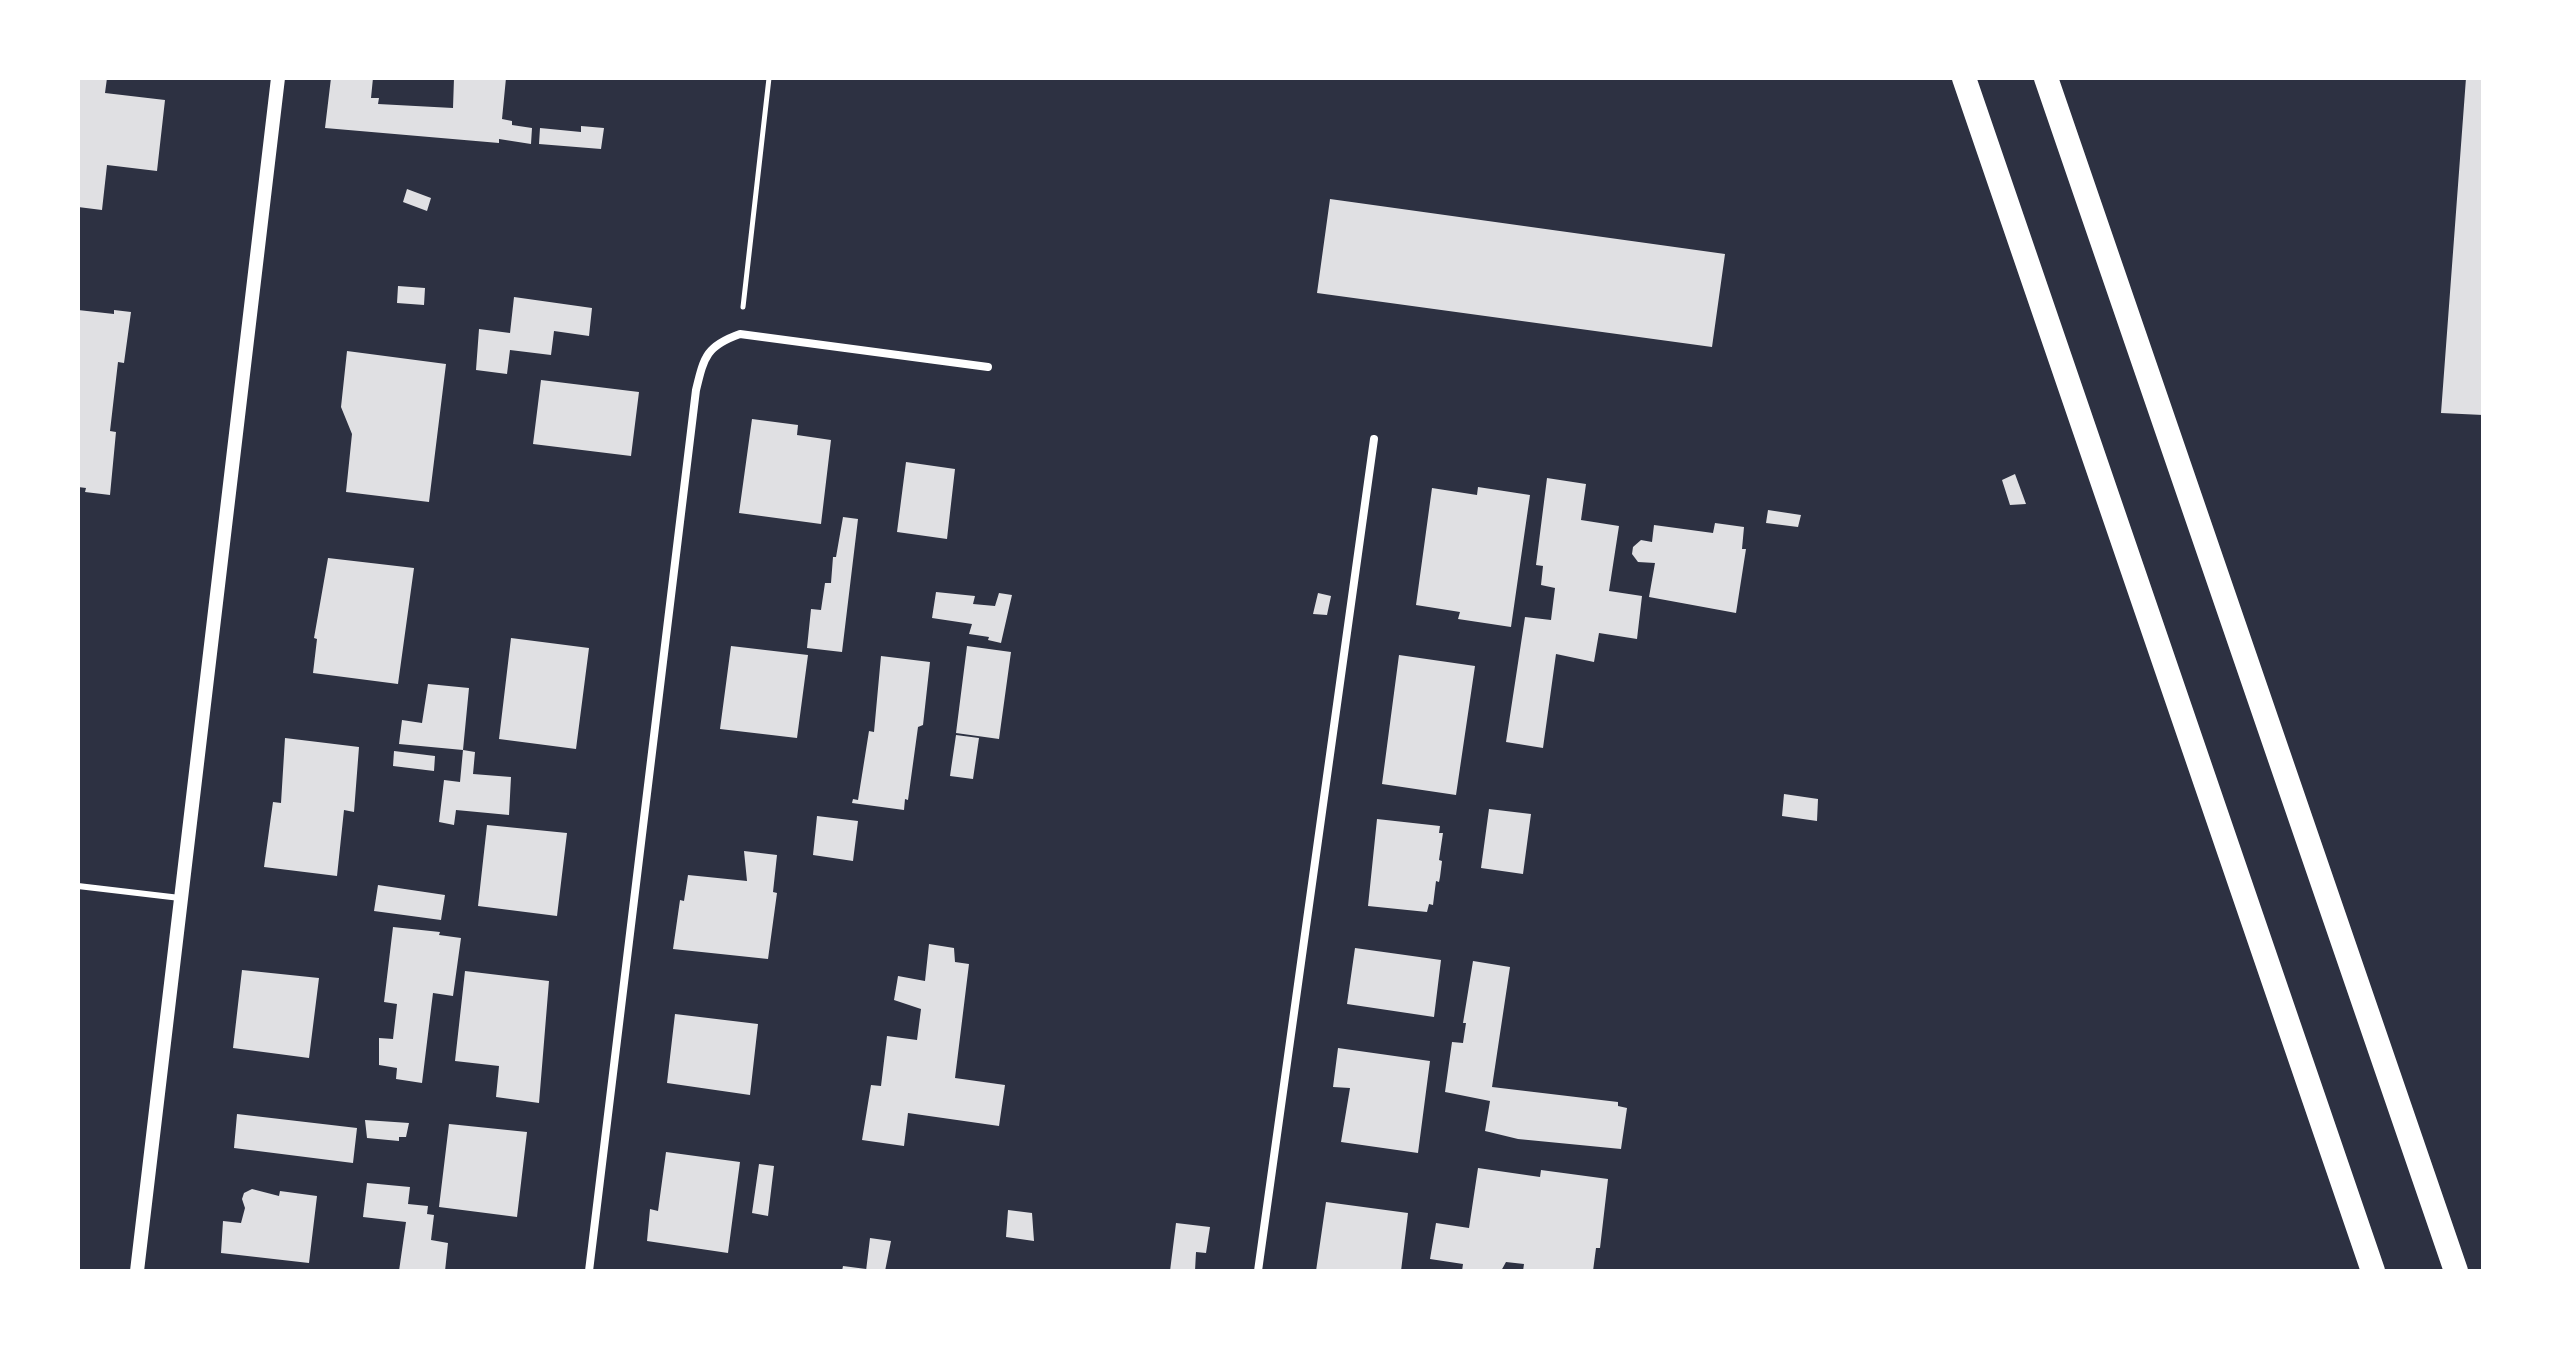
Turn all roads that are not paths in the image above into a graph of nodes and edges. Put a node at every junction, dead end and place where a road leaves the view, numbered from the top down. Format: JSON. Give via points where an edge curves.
{"nodes":[{"id":1,"x":278,"y":78,"type":"edge"},
{"id":2,"x":1964,"y":78,"type":"edge"},
{"id":3,"x":2046,"y":78,"type":"edge"},
{"id":4,"x":988,"y":367,"type":"dead end"},
{"id":5,"x":1374,"y":439,"type":"dead end"},
{"id":6,"x":78,"y":886,"type":"edge"},
{"id":7,"x":180,"y":898,"type":"junction"},
{"id":8,"x":137,"y":1271,"type":"edge"},
{"id":9,"x":589,"y":1271,"type":"edge"},
{"id":10,"x":1258,"y":1271,"type":"edge"},
{"id":11,"x":2373,"y":1271,"type":"edge"},
{"id":12,"x":2456,"y":1271,"type":"edge"}],
"edges":[{"from":1,"to":7,"type":"street"},
{"from":2,"to":11,"type":"highway"},
{"from":3,"to":12,"type":"highway"},
{"from":4,"to":9,"type":"street","via":[[740,334],[717,342],[703,363]]},
{"from":5,"to":10,"type":"street"},
{"from":6,"to":7,"type":"lane"},
{"from":7,"to":8,"type":"street"}]}
